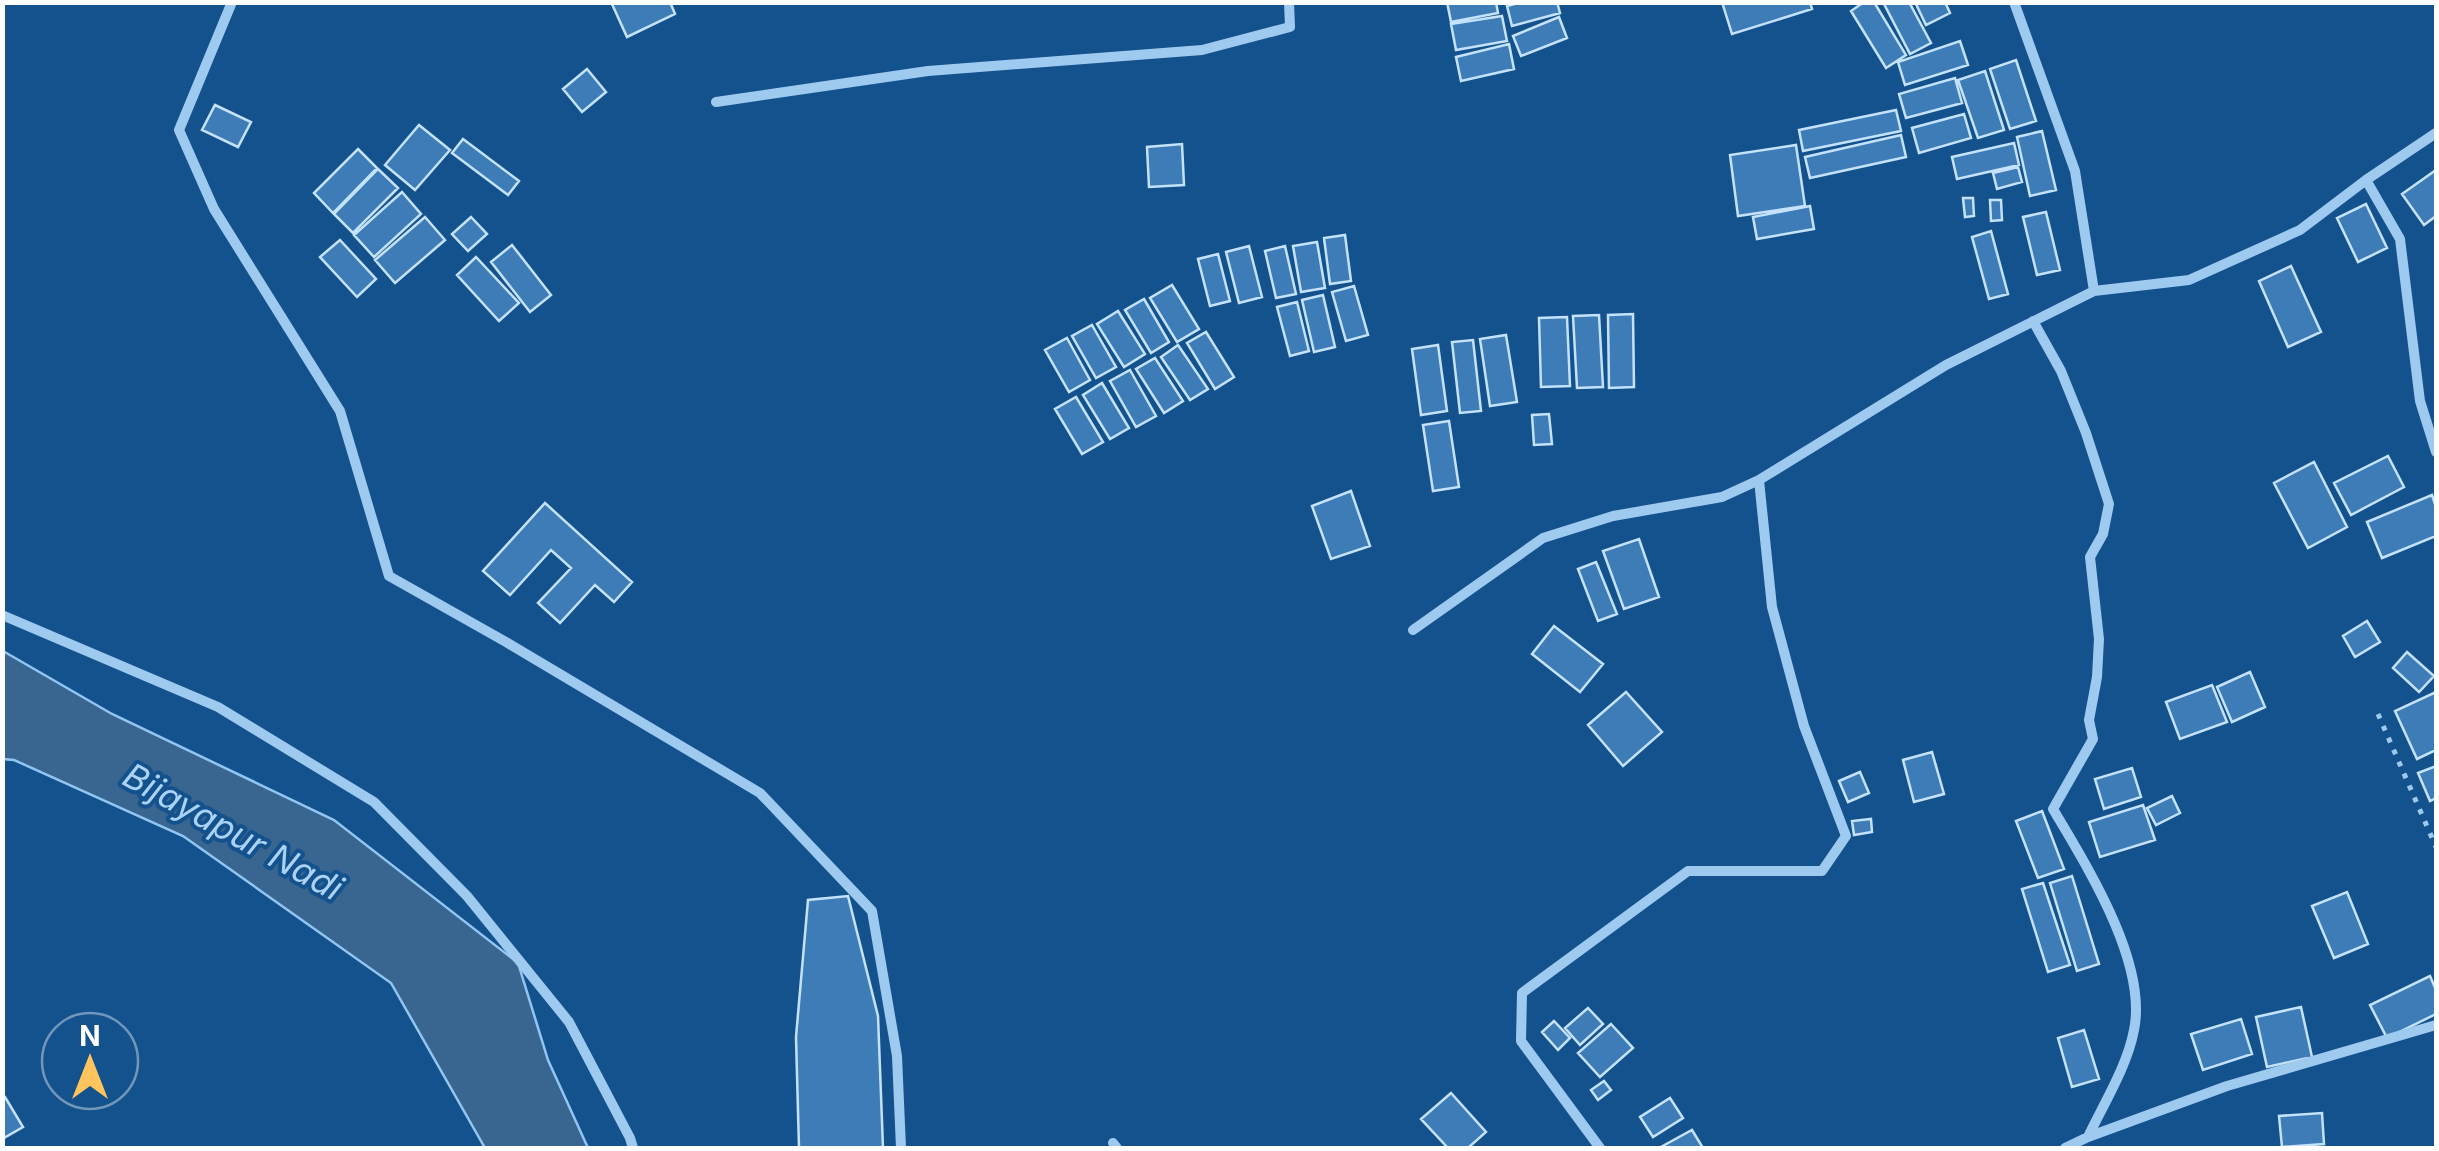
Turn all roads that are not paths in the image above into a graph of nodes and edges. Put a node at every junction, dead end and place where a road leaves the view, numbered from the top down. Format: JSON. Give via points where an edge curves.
{"nodes":[{"id":1,"x":232,"y":2,"type":"edge"},
{"id":2,"x":1290,"y":2,"type":"edge"},
{"id":3,"x":2014,"y":2,"type":"edge"},
{"id":4,"x":716,"y":102,"type":"dead end"},
{"id":5,"x":2436,"y":133,"type":"edge"},
{"id":6,"x":2366,"y":180,"type":"junction"},
{"id":7,"x":2094,"y":291,"type":"junction"},
{"id":8,"x":2033,"y":322,"type":"junction"},
{"id":9,"x":2436,"y":452,"type":"edge"},
{"id":10,"x":1759,"y":480,"type":"junction"},
{"id":11,"x":2,"y":616,"type":"edge"},
{"id":12,"x":1413,"y":630,"type":"dead end"},
{"id":13,"x":2436,"y":1025,"type":"edge"},
{"id":14,"x":2088,"y":1137,"type":"junction"},
{"id":15,"x":633,"y":1148,"type":"edge"},
{"id":16,"x":901,"y":1148,"type":"edge"},
{"id":17,"x":1600,"y":1148,"type":"edge"},
{"id":18,"x":2064,"y":1148,"type":"edge"}],
"edges":[{"from":1,"to":16,"type":"street","via":[[179,130],[214,209],[340,411],[389,576],[760,793],[872,911],[897,1056]]},
{"from":2,"to":4,"type":"street","via":[[1290,27],[1202,50],[928,70]]},
{"from":3,"to":7,"type":"street","via":[[2076,171]]},
{"from":5,"to":6,"type":"street"},
{"from":6,"to":7,"type":"street","via":[[2300,230],[2189,280]]},
{"from":6,"to":9,"type":"street","via":[[2400,238],[2420,401]]},
{"from":7,"to":8,"type":"street"},
{"from":8,"to":10,"type":"street","via":[[1946,364]]},
{"from":8,"to":14,"type":"street","via":[[2061,370],[2109,504],[2090,557],[2099,639],[2089,720],[2093,739],[2053,808],[2109,907],[2135,992],[2135,1029]]},
{"from":10,"to":12,"type":"street","via":[[1722,497],[1612,516],[1543,538]]},
{"from":10,"to":17,"type":"street","via":[[1772,608],[1804,726],[1846,836],[1822,871],[1688,871],[1522,993],[1520,1041]]},
{"from":11,"to":15,"type":"street","via":[[218,707],[374,802],[467,896],[569,1022]]},
{"from":13,"to":14,"type":"street","via":[[2228,1086]]},
{"from":14,"to":18,"type":"street"}]}
